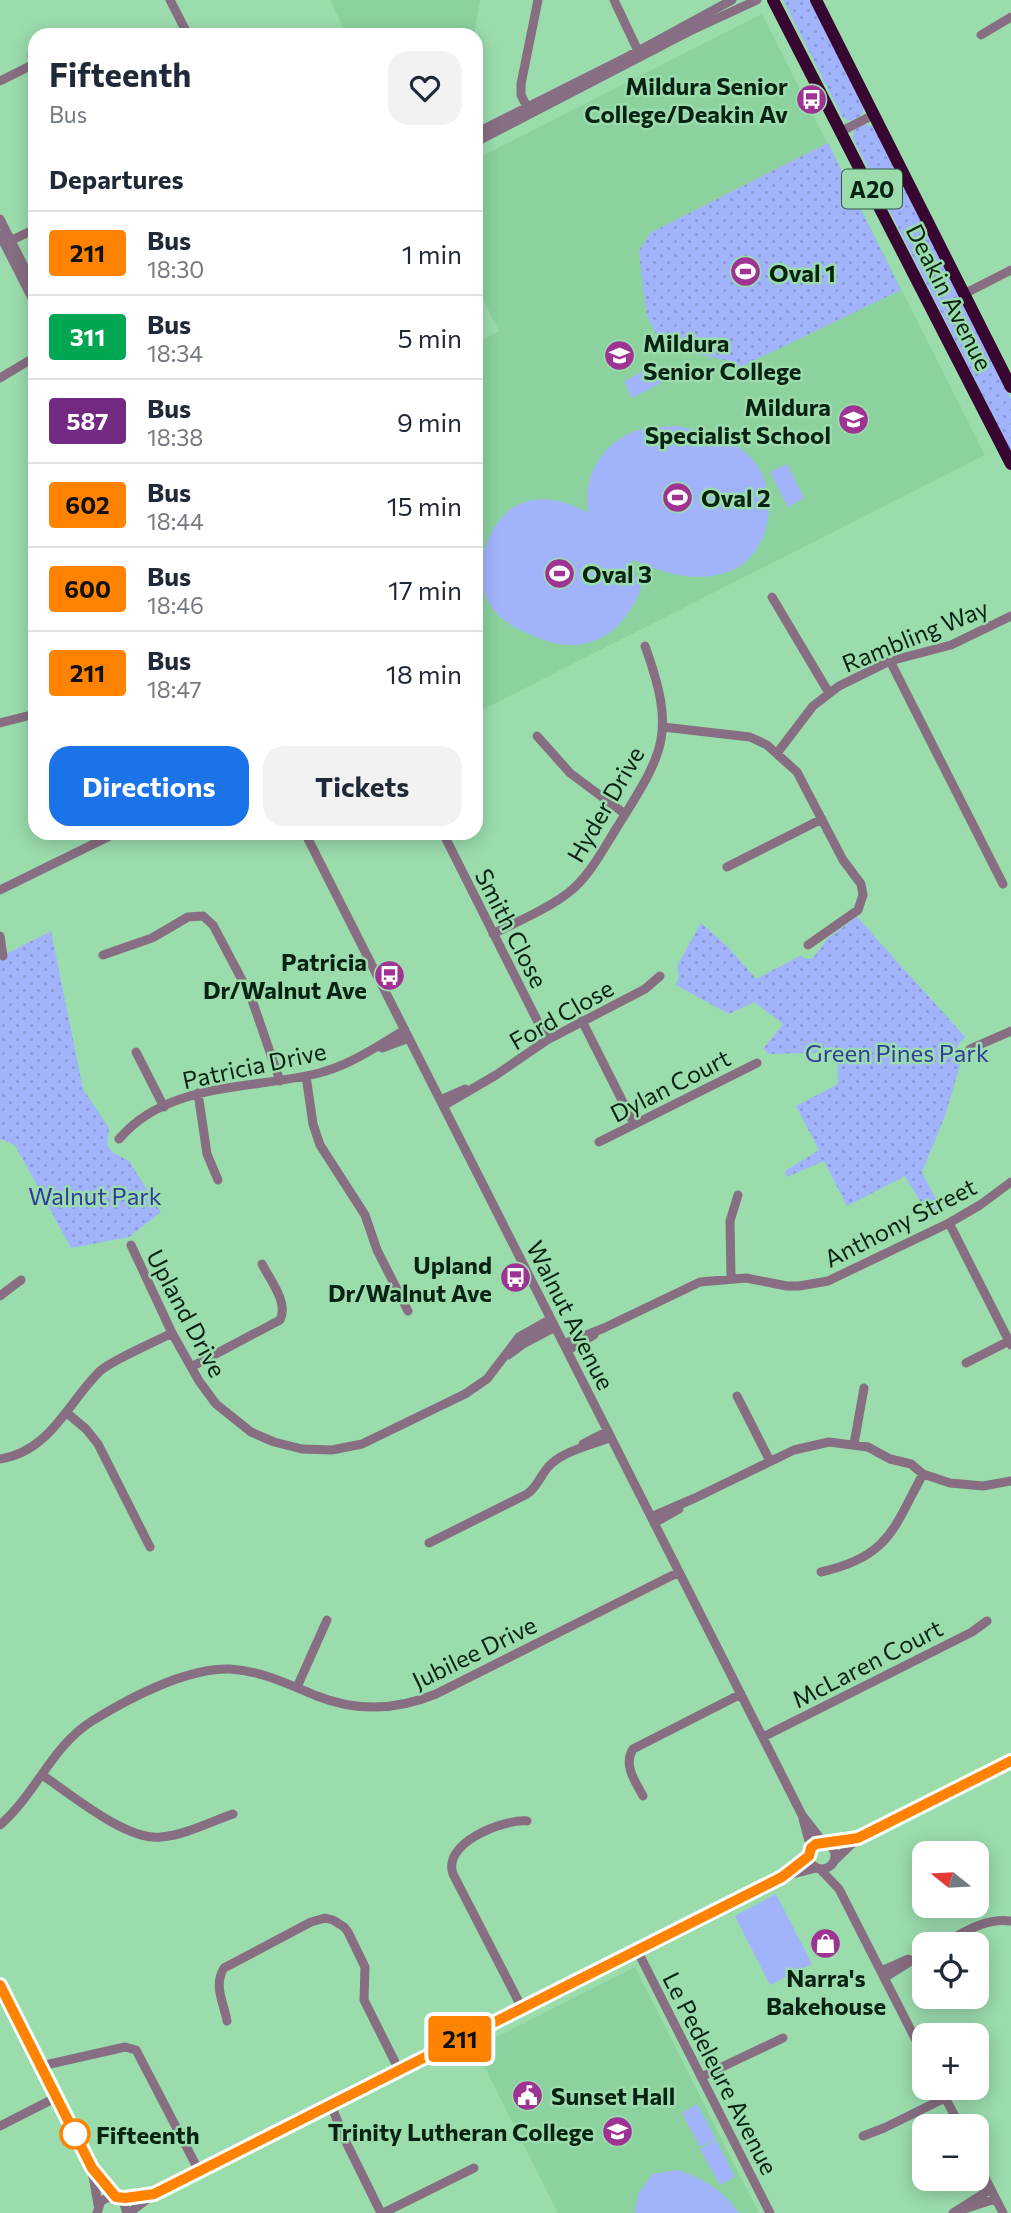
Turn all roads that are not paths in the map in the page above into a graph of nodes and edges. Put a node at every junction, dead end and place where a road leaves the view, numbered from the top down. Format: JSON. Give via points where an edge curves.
{"nodes":[{"id":1,"x":170,"y":0,"type":"edge"},
{"id":2,"x":538,"y":0,"type":"edge"},
{"id":3,"x":614,"y":0,"type":"edge"},
{"id":4,"x":732,"y":0,"type":"edge"},
{"id":5,"x":757,"y":0,"type":"edge"},
{"id":6,"x":774,"y":0,"type":"edge"},
{"id":7,"x":816,"y":0,"type":"edge"},
{"id":8,"x":1011,"y":17,"type":"edge"},
{"id":9,"x":184,"y":28,"type":"edge"},
{"id":10,"x":981,"y":35,"type":"dead end"},
{"id":11,"x":639,"y":54,"type":"junction"},
{"id":12,"x":28,"y":67,"type":"edge"},
{"id":13,"x":0,"y":81,"type":"edge"},
{"id":14,"x":529,"y":111,"type":"junction"},
{"id":15,"x":873,"y":115,"type":"junction"},
{"id":16,"x":483,"y":130,"type":"edge"},
{"id":17,"x":842,"y":131,"type":"junction"},
{"id":18,"x":483,"y":138,"type":"edge"},
{"id":19,"x":0,"y":219,"type":"edge"},
{"id":20,"x":28,"y":233,"type":"edge"},
{"id":21,"x":0,"y":234,"type":"edge"},
{"id":22,"x":8,"y":243,"type":"junction"},
{"id":23,"x":1011,"y":270,"type":"edge"},
{"id":24,"x":28,"y":276,"type":"edge"},
{"id":25,"x":28,"y":288,"type":"edge"},
{"id":26,"x":964,"y":294,"type":"junction"},
{"id":27,"x":28,"y":361,"type":"edge"},
{"id":28,"x":28,"y":366,"type":"edge"},
{"id":29,"x":11,"y":372,"type":"junction"},
{"id":30,"x":0,"y":378,"type":"edge"},
{"id":31,"x":1010,"y":384,"type":"edge"},
{"id":32,"x":1011,"y":464,"type":"edge"},
{"id":33,"x":772,"y":597,"type":"dead end"},
{"id":34,"x":1011,"y":615,"type":"edge"},
{"id":35,"x":645,"y":646,"type":"dead end"},
{"id":36,"x":890,"y":660,"type":"junction"},
{"id":37,"x":828,"y":693,"type":"junction"},
{"id":38,"x":28,"y":716,"type":"edge"},
{"id":39,"x":0,"y":723,"type":"edge"},
{"id":40,"x":663,"y":727,"type":"junction"},
{"id":41,"x":537,"y":736,"type":"dead end"},
{"id":42,"x":778,"y":752,"type":"junction"},
{"id":43,"x":625,"y":814,"type":"junction"},
{"id":44,"x":822,"y":819,"type":"junction"},
{"id":45,"x":97,"y":840,"type":"edge"},
{"id":46,"x":309,"y":840,"type":"edge"},
{"id":47,"x":446,"y":840,"type":"edge"},
{"id":48,"x":727,"y":867,"type":"dead end"},
{"id":49,"x":1003,"y":884,"type":"dead end"},
{"id":50,"x":0,"y":890,"type":"edge"},
{"id":51,"x":493,"y":934,"type":"junction"},
{"id":52,"x":0,"y":936,"type":"edge"},
{"id":53,"x":808,"y":945,"type":"dead end"},
{"id":54,"x":103,"y":955,"type":"dead end"},
{"id":55,"x":3,"y":956,"type":"dead end"},
{"id":56,"x":660,"y":976,"type":"dead end"},
{"id":57,"x":582,"y":1021,"type":"junction"},
{"id":58,"x":1011,"y":1031,"type":"edge"},
{"id":59,"x":407,"y":1034,"type":"junction"},
{"id":60,"x":547,"y":1040,"type":"junction"},
{"id":61,"x":970,"y":1049,"type":"dead end"},
{"id":62,"x":135,"y":1052,"type":"dead end"},
{"id":63,"x":757,"y":1063,"type":"dead end"},
{"id":64,"x":306,"y":1076,"type":"junction"},
{"id":65,"x":281,"y":1081,"type":"junction"},
{"id":66,"x":198,"y":1093,"type":"junction"},
{"id":67,"x":442,"y":1103,"type":"junction"},
{"id":68,"x":164,"y":1107,"type":"junction"},
{"id":69,"x":634,"y":1124,"type":"junction"},
{"id":70,"x":119,"y":1139,"type":"dead end"},
{"id":71,"x":599,"y":1142,"type":"dead end"},
{"id":72,"x":218,"y":1180,"type":"dead end"},
{"id":73,"x":1011,"y":1182,"type":"edge"},
{"id":74,"x":738,"y":1195,"type":"dead end"},
{"id":75,"x":949,"y":1223,"type":"junction"},
{"id":76,"x":131,"y":1245,"type":"dead end"},
{"id":77,"x":262,"y":1264,"type":"dead end"},
{"id":78,"x":731,"y":1278,"type":"junction"},
{"id":79,"x":21,"y":1280,"type":"dead end"},
{"id":80,"x":0,"y":1296,"type":"edge"},
{"id":81,"x":408,"y":1311,"type":"dead end"},
{"id":82,"x":553,"y":1323,"type":"junction"},
{"id":83,"x":172,"y":1332,"type":"junction"},
{"id":84,"x":1010,"y":1343,"type":"edge"},
{"id":85,"x":565,"y":1348,"type":"junction"},
{"id":86,"x":966,"y":1363,"type":"dead end"},
{"id":87,"x":191,"y":1367,"type":"junction"},
{"id":88,"x":863,"y":1388,"type":"dead end"},
{"id":89,"x":737,"y":1396,"type":"dead end"},
{"id":90,"x":67,"y":1413,"type":"junction"},
{"id":91,"x":609,"y":1434,"type":"junction"},
{"id":92,"x":854,"y":1444,"type":"junction"},
{"id":93,"x":0,"y":1459,"type":"edge"},
{"id":94,"x":769,"y":1461,"type":"junction"},
{"id":95,"x":923,"y":1474,"type":"junction"},
{"id":96,"x":1011,"y":1480,"type":"edge"},
{"id":97,"x":652,"y":1520,"type":"junction"},
{"id":98,"x":429,"y":1543,"type":"dead end"},
{"id":99,"x":150,"y":1546,"type":"dead end"},
{"id":100,"x":679,"y":1572,"type":"junction"},
{"id":101,"x":821,"y":1572,"type":"dead end"},
{"id":102,"x":327,"y":1619,"type":"dead end"},
{"id":103,"x":987,"y":1620,"type":"dead end"},
{"id":104,"x":297,"y":1687,"type":"junction"},
{"id":105,"x":741,"y":1694,"type":"junction"},
{"id":106,"x":763,"y":1737,"type":"junction"},
{"id":107,"x":1011,"y":1761,"type":"edge"},
{"id":108,"x":42,"y":1775,"type":"junction"},
{"id":109,"x":643,"y":1796,"type":"dead end"},
{"id":110,"x":233,"y":1814,"type":"dead end"},
{"id":111,"x":802,"y":1815,"type":"junction"},
{"id":112,"x":527,"y":1821,"type":"dead end"},
{"id":113,"x":0,"y":1825,"type":"edge"},
{"id":114,"x":858,"y":1838,"type":"junction"},
{"id":115,"x":825,"y":1843,"type":"junction"},
{"id":116,"x":810,"y":1852,"type":"junction"},
{"id":117,"x":835,"y":1861,"type":"junction"},
{"id":118,"x":818,"y":1869,"type":"junction"},
{"id":119,"x":782,"y":1877,"type":"junction"},
{"id":120,"x":839,"y":1889,"type":"junction"},
{"id":121,"x":1011,"y":1920,"type":"edge"},
{"id":122,"x":967,"y":1932,"type":"edge"},
{"id":123,"x":637,"y":1950,"type":"junction"},
{"id":124,"x":912,"y":1959,"type":"edge"},
{"id":125,"x":883,"y":1975,"type":"junction"},
{"id":126,"x":0,"y":1985,"type":"edge"},
{"id":127,"x":522,"y":2008,"type":"junction"},
{"id":128,"x":227,"y":2021,"type":"dead end"},
{"id":129,"x":912,"y":2032,"type":"edge"},
{"id":130,"x":783,"y":2038,"type":"dead end"},
{"id":131,"x":41,"y":2066,"type":"junction"},
{"id":132,"x":399,"y":2070,"type":"junction"},
{"id":133,"x":701,"y":2077,"type":"junction"},
{"id":134,"x":57,"y":2097,"type":"junction"},
{"id":135,"x":942,"y":2100,"type":"edge"},
{"id":136,"x":327,"y":2107,"type":"junction"},
{"id":137,"x":0,"y":2126,"type":"edge"},
{"id":138,"x":863,"y":2136,"type":"dead end"},
{"id":139,"x":92,"y":2168,"type":"junction"},
{"id":140,"x":474,"y":2168,"type":"dead end"},
{"id":141,"x":199,"y":2171,"type":"junction"},
{"id":142,"x":989,"y":2186,"type":"edge"},
{"id":143,"x":154,"y":2194,"type":"junction"},
{"id":144,"x":993,"y":2194,"type":"junction"},
{"id":145,"x":118,"y":2197,"type":"junction"},
{"id":146,"x":97,"y":2211,"type":"edge"},
{"id":147,"x":954,"y":2212,"type":"edge"},
{"id":148,"x":128,"y":2213,"type":"edge"},
{"id":149,"x":382,"y":2213,"type":"edge"},
{"id":150,"x":770,"y":2213,"type":"edge"},
{"id":151,"x":1003,"y":2213,"type":"edge"}],
"edges":[{"from":1,"to":9,"type":"street"},
{"from":2,"to":14,"type":"street","via":[[521,84]]},
{"from":3,"to":11,"type":"street"},
{"from":4,"to":11,"type":"street"},
{"from":5,"to":11,"type":"street"},
{"from":6,"to":17,"type":"highway","name":"Deakin Avenue","number":"A20"},
{"from":7,"to":15,"type":"highway","name":"Deakin Avenue","number":"A20"},
{"from":8,"to":10,"type":"street"},
{"from":11,"to":14,"type":"street"},
{"from":12,"to":13,"type":"street"},
{"from":14,"to":16,"type":"street"},
{"from":14,"to":18,"type":"street"},
{"from":15,"to":17,"type":"street"},
{"from":15,"to":26,"type":"highway","name":"Deakin Avenue","number":"A20"},
{"from":17,"to":32,"type":"highway","name":"Deakin Avenue","number":"A20"},
{"from":19,"to":22,"type":"street"},
{"from":20,"to":22,"type":"street"},
{"from":21,"to":22,"type":"street"},
{"from":22,"to":24,"type":"street"},
{"from":22,"to":25,"type":"street"},
{"from":23,"to":26,"type":"street"},
{"from":26,"to":31,"type":"highway","name":"Deakin Avenue","number":"A20"},
{"from":27,"to":29,"type":"street"},
{"from":28,"to":29,"type":"street"},
{"from":29,"to":30,"type":"street"},
{"from":33,"to":37,"type":"street"},
{"from":34,"to":36,"type":"street","name":"Rambling Way","via":[[951,645]]},
{"from":35,"to":40,"type":"street","name":"Hyder Drive","via":[[659,687]]},
{"from":36,"to":37,"type":"street","name":"Rambling Way"},
{"from":36,"to":49,"type":"street"},
{"from":37,"to":42,"type":"street","name":"Rambling Way"},
{"from":38,"to":39,"type":"street"},
{"from":40,"to":42,"type":"street","via":[[740,735]]},
{"from":40,"to":43,"type":"street","name":"Hyder Drive","via":[[654,765]]},
{"from":41,"to":43,"type":"street","via":[[579,780]]},
{"from":42,"to":44,"type":"street","via":[[797,772]]},
{"from":43,"to":51,"type":"street","name":"Hyder Drive","via":[[577,885]]},
{"from":44,"to":48,"type":"street"},
{"from":44,"to":53,"type":"street","via":[[861,884],[863,901],[858,910]]},
{"from":45,"to":50,"type":"street"},
{"from":46,"to":59,"type":"street","name":"Walnut Avenue"},
{"from":47,"to":51,"type":"street","name":"Smith Close"},
{"from":51,"to":60,"type":"street","name":"Smith Close"},
{"from":52,"to":55,"type":"street"},
{"from":54,"to":65,"type":"street","via":[[152,938],[188,917],[203,916],[213,925],[251,997]]},
{"from":56,"to":57,"type":"street","name":"Ford Close","via":[[645,989]]},
{"from":57,"to":60,"type":"street","name":"Ford Close"},
{"from":57,"to":69,"type":"street"},
{"from":58,"to":61,"type":"street"},
{"from":59,"to":64,"type":"street","name":"Patricia Drive","via":[[334,1069]]},
{"from":59,"to":67,"type":"street","name":"Walnut Avenue"},
{"from":60,"to":67,"type":"street","name":"Ford Close","via":[[496,1075]]},
{"from":62,"to":68,"type":"street"},
{"from":63,"to":69,"type":"street","name":"Dylan Court"},
{"from":64,"to":65,"type":"street","name":"Patricia Drive"},
{"from":64,"to":81,"type":"street","via":[[320,1145],[365,1215]]},
{"from":65,"to":66,"type":"street","name":"Patricia Drive"},
{"from":66,"to":68,"type":"street","name":"Patricia Drive"},
{"from":66,"to":72,"type":"street","via":[[207,1154]]},
{"from":67,"to":82,"type":"street","name":"Walnut Avenue"},
{"from":68,"to":70,"type":"street","name":"Patricia Drive"},
{"from":69,"to":71,"type":"street","name":"Dylan Court"},
{"from":73,"to":75,"type":"street","name":"Anthony Street"},
{"from":74,"to":78,"type":"street","via":[[730,1221]]},
{"from":75,"to":78,"type":"street","name":"Anthony Street","via":[[858,1269],[814,1285]]},
{"from":75,"to":84,"type":"street"},
{"from":76,"to":83,"type":"street","name":"Upland Drive"},
{"from":77,"to":87,"type":"street","via":[[282,1303],[280,1320]]},
{"from":78,"to":85,"type":"street","name":"Anthony Street","via":[[689,1286]]},
{"from":79,"to":80,"type":"street"},
{"from":82,"to":85,"type":"street","name":"Walnut Avenue"},
{"from":82,"to":87,"type":"street","name":"Upland Drive","via":[[465,1394],[376,1439],[332,1450],[289,1446],[251,1432],[216,1404]]},
{"from":83,"to":87,"type":"street","name":"Upland Drive"},
{"from":83,"to":90,"type":"street","via":[[101,1370]]},
{"from":84,"to":86,"type":"street"},
{"from":85,"to":91,"type":"street","name":"Walnut Avenue"},
{"from":88,"to":92,"type":"street"},
{"from":89,"to":94,"type":"street"},
{"from":90,"to":93,"type":"street","via":[[32,1447]]},
{"from":90,"to":99,"type":"street","via":[[98,1444]]},
{"from":91,"to":97,"type":"street","name":"Walnut Avenue"},
{"from":91,"to":98,"type":"street","via":[[555,1461],[527,1494]]},
{"from":92,"to":94,"type":"street","via":[[817,1444]]},
{"from":92,"to":95,"type":"street"},
{"from":94,"to":97,"type":"street"},
{"from":95,"to":96,"type":"street","via":[[972,1486]]},
{"from":95,"to":101,"type":"street","via":[[879,1548],[852,1564]]},
{"from":97,"to":100,"type":"street","name":"Walnut Avenue"},
{"from":100,"to":104,"type":"street","name":"Jubilee Drive","via":[[409,1704],[349,1706]]},
{"from":100,"to":105,"type":"street","name":"Walnut Avenue"},
{"from":102,"to":104,"type":"street"},
{"from":103,"to":106,"type":"street","name":"McLaren Court","via":[[972,1632]]},
{"from":104,"to":108,"type":"street","name":"Jubilee Drive","via":[[232,1669],[184,1676],[89,1723],[66,1742]]},
{"from":105,"to":106,"type":"street","name":"Walnut Avenue"},
{"from":105,"to":109,"type":"street","via":[[633,1749],[629,1767]]},
{"from":106,"to":111,"type":"street","name":"Walnut Avenue"},
{"from":107,"to":114,"type":"street"},
{"from":108,"to":110,"type":"street","via":[[139,1836],[161,1838]]},
{"from":108,"to":113,"type":"street","name":"Jubilee Drive","via":[[19,1808]]},
{"from":111,"to":115,"type":"street","name":"Walnut Avenue"},
{"from":111,"to":116,"type":"street","name":"Walnut Avenue"},
{"from":112,"to":127,"type":"street","via":[[510,1821],[463,1844],[451,1863]]},
{"from":114,"to":115,"type":"street"},
{"from":114,"to":117,"type":"street"},
{"from":115,"to":116,"type":"street","via":[[816,1844]]},
{"from":115,"to":117,"type":"street","via":[[833,1848]]},
{"from":116,"to":118,"type":"street","via":[[811,1863]]},
{"from":116,"to":119,"type":"street"},
{"from":117,"to":118,"type":"street"},
{"from":117,"to":120,"type":"street"},
{"from":118,"to":119,"type":"street"},
{"from":118,"to":120,"type":"street"},
{"from":119,"to":123,"type":"street"},
{"from":120,"to":125,"type":"street"},
{"from":121,"to":122,"type":"street","via":[[996,1920]]},
{"from":123,"to":127,"type":"street"},
{"from":123,"to":133,"type":"street","name":"Le Pedeleure Avenue"},
{"from":124,"to":125,"type":"street"},
{"from":125,"to":129,"type":"street"},
{"from":126,"to":131,"type":"street"},
{"from":127,"to":132,"type":"street"},
{"from":128,"to":132,"type":"street","via":[[218,1990],[224,1968],[311,1922],[333,1920],[344,1927],[360,1957],[366,1974],[364,2000]]},
{"from":130,"to":133,"type":"street"},
{"from":131,"to":134,"type":"street"},
{"from":131,"to":141,"type":"street","via":[[125,2047],[136,2050]]},
{"from":132,"to":136,"type":"street"},
{"from":133,"to":150,"type":"street","name":"Le Pedeleure Avenue"},
{"from":134,"to":137,"type":"street"},
{"from":134,"to":139,"type":"street"},
{"from":135,"to":138,"type":"street"},
{"from":136,"to":141,"type":"street"},
{"from":136,"to":149,"type":"street"},
{"from":139,"to":145,"type":"street"},
{"from":139,"to":146,"type":"street"},
{"from":140,"to":149,"type":"street"},
{"from":141,"to":143,"type":"street"},
{"from":142,"to":144,"type":"street"},
{"from":143,"to":145,"type":"street"},
{"from":143,"to":148,"type":"street"},
{"from":144,"to":147,"type":"street"},
{"from":144,"to":151,"type":"street"},
{"from":145,"to":146,"type":"street","via":[[104,2199]]},
{"from":145,"to":148,"type":"street"}]}
